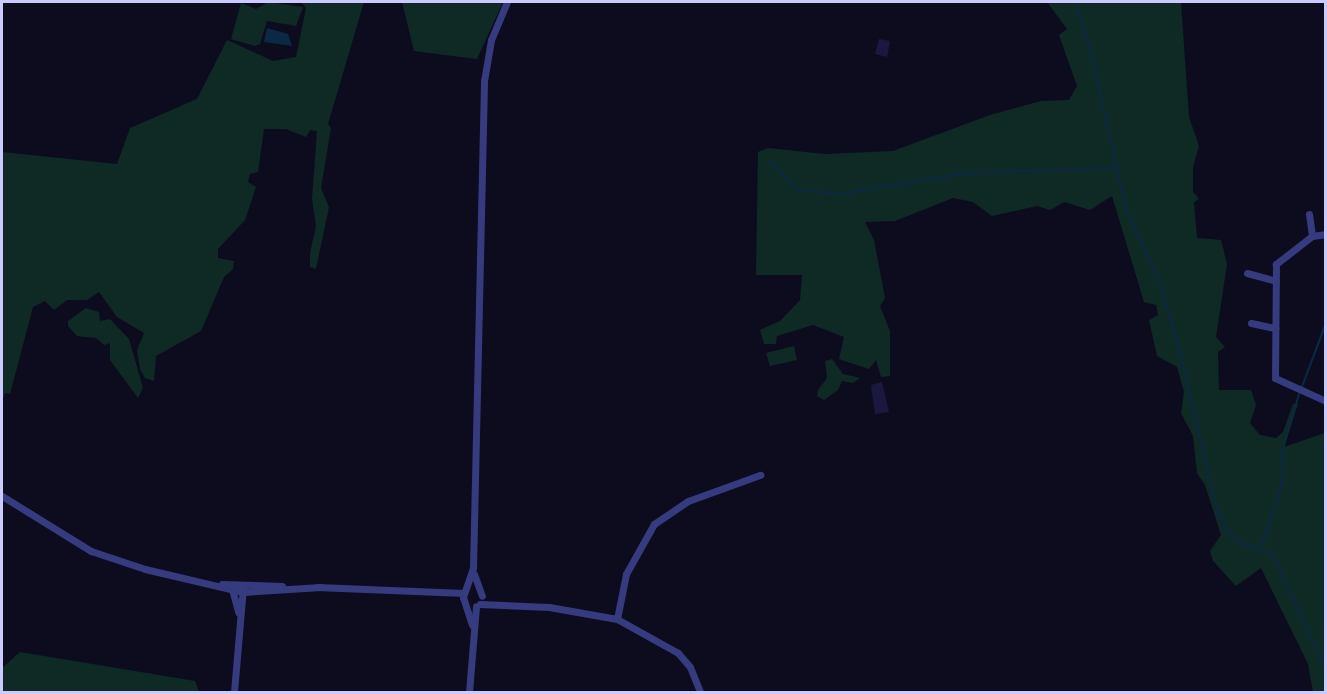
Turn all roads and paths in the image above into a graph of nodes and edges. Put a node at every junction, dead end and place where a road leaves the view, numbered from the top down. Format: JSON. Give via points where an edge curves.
{"nodes":[{"id":1,"x":507,"y":2,"type":"edge"},
{"id":2,"x":1309,"y":214,"type":"dead end"},
{"id":3,"x":1326,"y":234,"type":"edge"},
{"id":4,"x":1312,"y":236,"type":"junction"},
{"id":5,"x":1247,"y":273,"type":"dead end"},
{"id":6,"x":1276,"y":281,"type":"junction"},
{"id":7,"x":1251,"y":323,"type":"dead end"},
{"id":8,"x":1275,"y":328,"type":"junction"},
{"id":9,"x":1326,"y":401,"type":"edge"},
{"id":10,"x":760,"y":475,"type":"dead end"},
{"id":11,"x":2,"y":496,"type":"edge"},
{"id":12,"x":232,"y":588,"type":"junction"},
{"id":13,"x":243,"y":590,"type":"junction"},
{"id":14,"x":473,"y":598,"type":"junction"},
{"id":15,"x":238,"y":612,"type":"junction"},
{"id":16,"x":617,"y":619,"type":"junction"},
{"id":17,"x":234,"y":693,"type":"edge"},
{"id":18,"x":469,"y":693,"type":"edge"},
{"id":19,"x":700,"y":693,"type":"edge"}],
"edges":[{"from":1,"to":14,"type":"street","via":[[491,40],[484,81]]},
{"from":2,"to":4,"type":"street"},
{"from":3,"to":4,"type":"street"},
{"from":4,"to":6,"type":"street","via":[[1276,264]]},
{"from":5,"to":6,"type":"street"},
{"from":6,"to":8,"type":"street"},
{"from":7,"to":8,"type":"street"},
{"from":8,"to":9,"type":"street","via":[[1275,378]]},
{"from":10,"to":16,"type":"street","via":[[688,501],[654,524],[629,568]]},
{"from":11,"to":12,"type":"street","via":[[91,551]]},
{"from":12,"to":13,"type":"street"},
{"from":12,"to":15,"type":"street"},
{"from":13,"to":14,"type":"street","via":[[321,587]]},
{"from":13,"to":15,"type":"street"},
{"from":14,"to":16,"type":"street"},
{"from":14,"to":18,"type":"street"},
{"from":15,"to":17,"type":"street"},
{"from":16,"to":19,"type":"street","via":[[678,653],[690,667]]}]}
